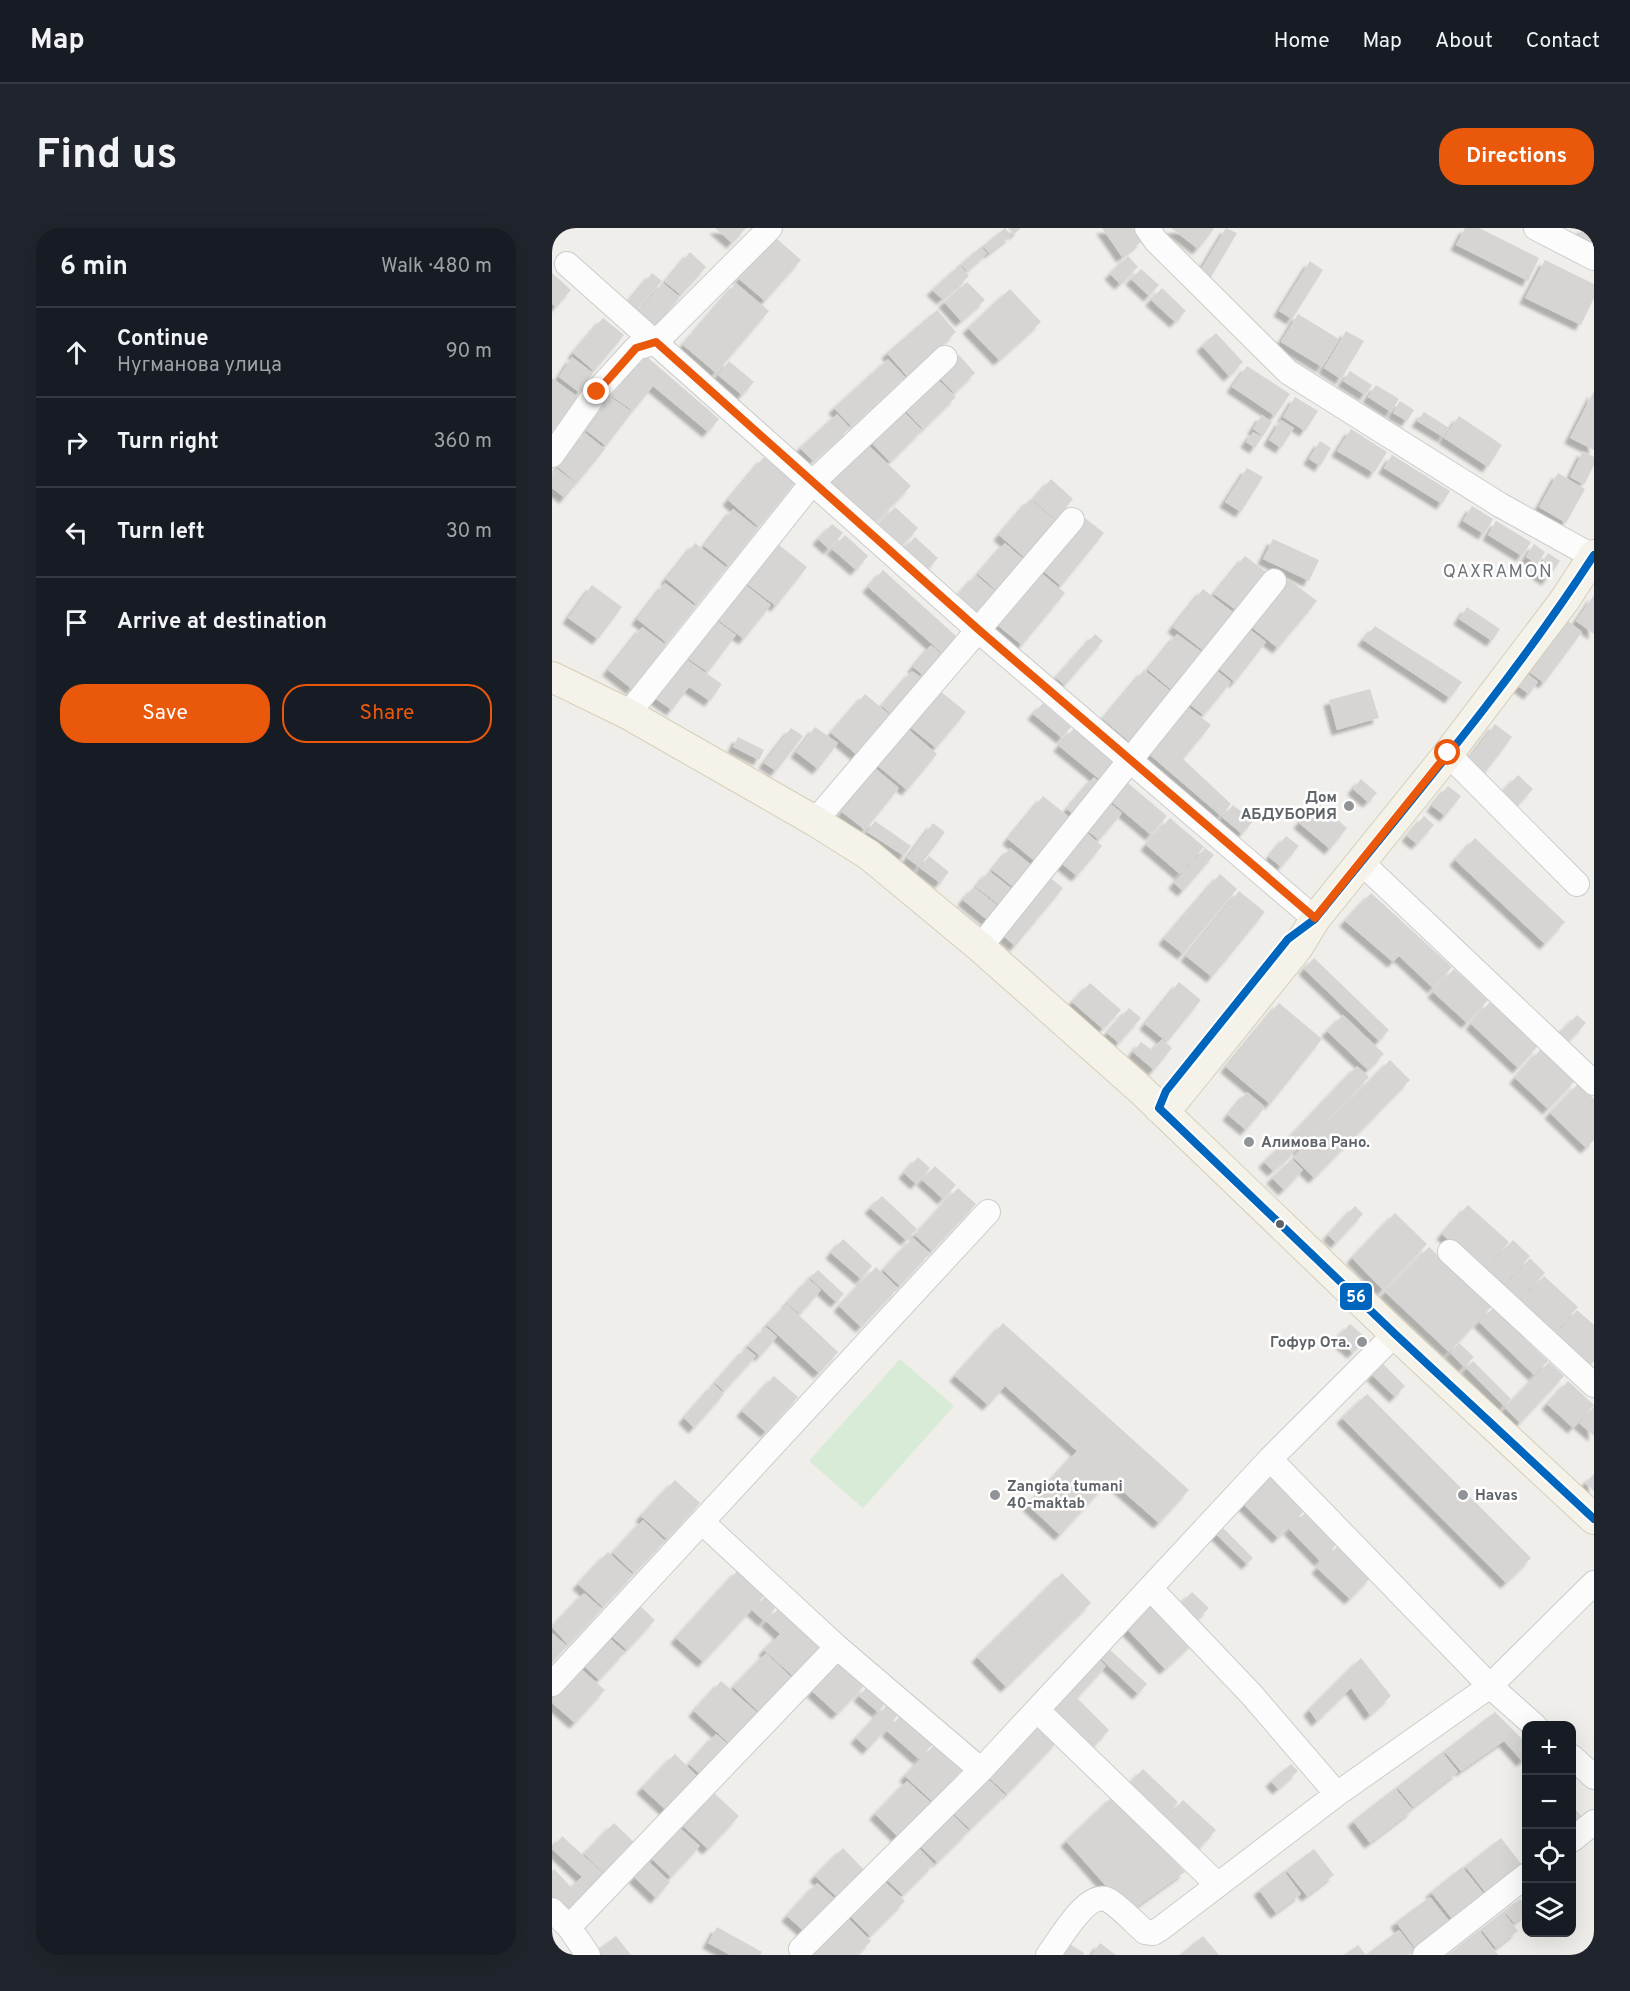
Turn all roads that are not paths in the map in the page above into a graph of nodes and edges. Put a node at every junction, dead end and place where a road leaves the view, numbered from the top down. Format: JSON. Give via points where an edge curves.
{"nodes":[{"id":1,"x":770,"y":228,"type":"edge"},
{"id":2,"x":1147,"y":228,"type":"edge"},
{"id":3,"x":1536,"y":228,"type":"edge"},
{"id":4,"x":1565,"y":235,"type":"edge"},
{"id":5,"x":1594,"y":258,"type":"edge"},
{"id":6,"x":567,"y":264,"type":"dead end"},
{"id":7,"x":656,"y":342,"type":"junction"},
{"id":8,"x":945,"y":358,"type":"dead end"},
{"id":9,"x":552,"y":455,"type":"edge"},
{"id":10,"x":812,"y":483,"type":"junction"},
{"id":11,"x":1072,"y":520,"type":"dead end"},
{"id":12,"x":1594,"y":556,"type":"edge"},
{"id":13,"x":1274,"y":580,"type":"dead end"},
{"id":14,"x":979,"y":630,"type":"junction"},
{"id":15,"x":552,"y":677,"type":"edge"},
{"id":16,"x":628,"y":714,"type":"junction"},
{"id":17,"x":1448,"y":753,"type":"junction"},
{"id":18,"x":1131,"y":760,"type":"junction"},
{"id":19,"x":815,"y":821,"type":"junction"},
{"id":20,"x":1360,"y":861,"type":"junction"},
{"id":21,"x":1577,"y":884,"type":"dead end"},
{"id":22,"x":1315,"y":918,"type":"junction"},
{"id":23,"x":980,"y":947,"type":"junction"},
{"id":24,"x":1208,"y":1059,"type":"junction"},
{"id":25,"x":1594,"y":1083,"type":"edge"},
{"id":26,"x":1159,"y":1108,"type":"junction"},
{"id":27,"x":1207,"y":1151,"type":"junction"},
{"id":28,"x":988,"y":1212,"type":"dead end"},
{"id":29,"x":1450,"y":1252,"type":"dead end"},
{"id":30,"x":1395,"y":1334,"type":"junction"},
{"id":31,"x":1594,"y":1385,"type":"edge"},
{"id":32,"x":1270,"y":1459,"type":"junction"},
{"id":33,"x":1594,"y":1519,"type":"edge"},
{"id":34,"x":703,"y":1523,"type":"junction"},
{"id":35,"x":1594,"y":1583,"type":"edge"},
{"id":36,"x":1150,"y":1588,"type":"junction"},
{"id":37,"x":837,"y":1647,"type":"junction"},
{"id":38,"x":552,"y":1684,"type":"edge"},
{"id":39,"x":1490,"y":1686,"type":"junction"},
{"id":40,"x":1037,"y":1710,"type":"junction"},
{"id":41,"x":1530,"y":1721,"type":"edge"},
{"id":42,"x":1576,"y":1761,"type":"edge"},
{"id":43,"x":981,"y":1770,"type":"junction"},
{"id":44,"x":1594,"y":1777,"type":"edge"},
{"id":45,"x":1337,"y":1794,"type":"junction"},
{"id":46,"x":1594,"y":1822,"type":"edge"},
{"id":47,"x":1576,"y":1837,"type":"edge"},
{"id":48,"x":1522,"y":1879,"type":"edge"},
{"id":49,"x":1218,"y":1885,"type":"junction"},
{"id":50,"x":560,"y":1918,"type":"edge"},
{"id":51,"x":801,"y":1949,"type":"dead end"},
{"id":52,"x":588,"y":1955,"type":"edge"},
{"id":53,"x":1048,"y":1955,"type":"edge"},
{"id":54,"x":1425,"y":1955,"type":"edge"}],
"edges":[{"from":1,"to":7,"type":"street"},
{"from":2,"to":12,"type":"street","via":[[1288,372],[1500,505]]},
{"from":3,"to":4,"type":"street"},
{"from":4,"to":5,"type":"street"},
{"from":6,"to":7,"type":"street"},
{"from":7,"to":9,"type":"street","via":[[636,348],[597,392]]},
{"from":7,"to":10,"type":"street"},
{"from":8,"to":10,"type":"street"},
{"from":10,"to":14,"type":"street"},
{"from":10,"to":16,"type":"street"},
{"from":11,"to":14,"type":"street"},
{"from":12,"to":17,"type":"main road"},
{"from":13,"to":18,"type":"street"},
{"from":14,"to":18,"type":"street"},
{"from":14,"to":19,"type":"street"},
{"from":15,"to":16,"type":"main road"},
{"from":16,"to":19,"type":"main road"},
{"from":17,"to":20,"type":"main road"},
{"from":17,"to":21,"type":"street"},
{"from":18,"to":22,"type":"street"},
{"from":18,"to":23,"type":"street"},
{"from":19,"to":23,"type":"main road","via":[[869,855]]},
{"from":20,"to":22,"type":"main road"},
{"from":20,"to":25,"type":"street"},
{"from":22,"to":24,"type":"main road","via":[[1298,947]]},
{"from":22,"to":26,"type":"main road","via":[[1288,939],[1166,1091]]},
{"from":23,"to":26,"type":"main road"},
{"from":24,"to":26,"type":"main road","via":[[1176,1098]]},
{"from":24,"to":27,"type":"main road","via":[[1197,1101],[1198,1127]]},
{"from":26,"to":27,"type":"main road"},
{"from":27,"to":30,"type":"main road"},
{"from":28,"to":34,"type":"street"},
{"from":29,"to":31,"type":"street"},
{"from":30,"to":32,"type":"street"},
{"from":30,"to":33,"type":"main road"},
{"from":32,"to":36,"type":"street"},
{"from":32,"to":39,"type":"street"},
{"from":34,"to":37,"type":"street"},
{"from":34,"to":38,"type":"street"},
{"from":35,"to":39,"type":"street"},
{"from":36,"to":40,"type":"street"},
{"from":36,"to":45,"type":"street","via":[[1251,1694]]},
{"from":37,"to":43,"type":"street"},
{"from":37,"to":50,"type":"street"},
{"from":39,"to":41,"type":"street"},
{"from":39,"to":45,"type":"street"},
{"from":40,"to":43,"type":"street"},
{"from":40,"to":49,"type":"street"},
{"from":42,"to":44,"type":"street"},
{"from":43,"to":51,"type":"street"},
{"from":45,"to":49,"type":"street"},
{"from":46,"to":47,"type":"street"},
{"from":48,"to":54,"type":"street"},
{"from":49,"to":53,"type":"street","via":[[1153,1933],[1145,1932],[1108,1900],[1088,1901]]},
{"from":50,"to":52,"type":"street"}]}
